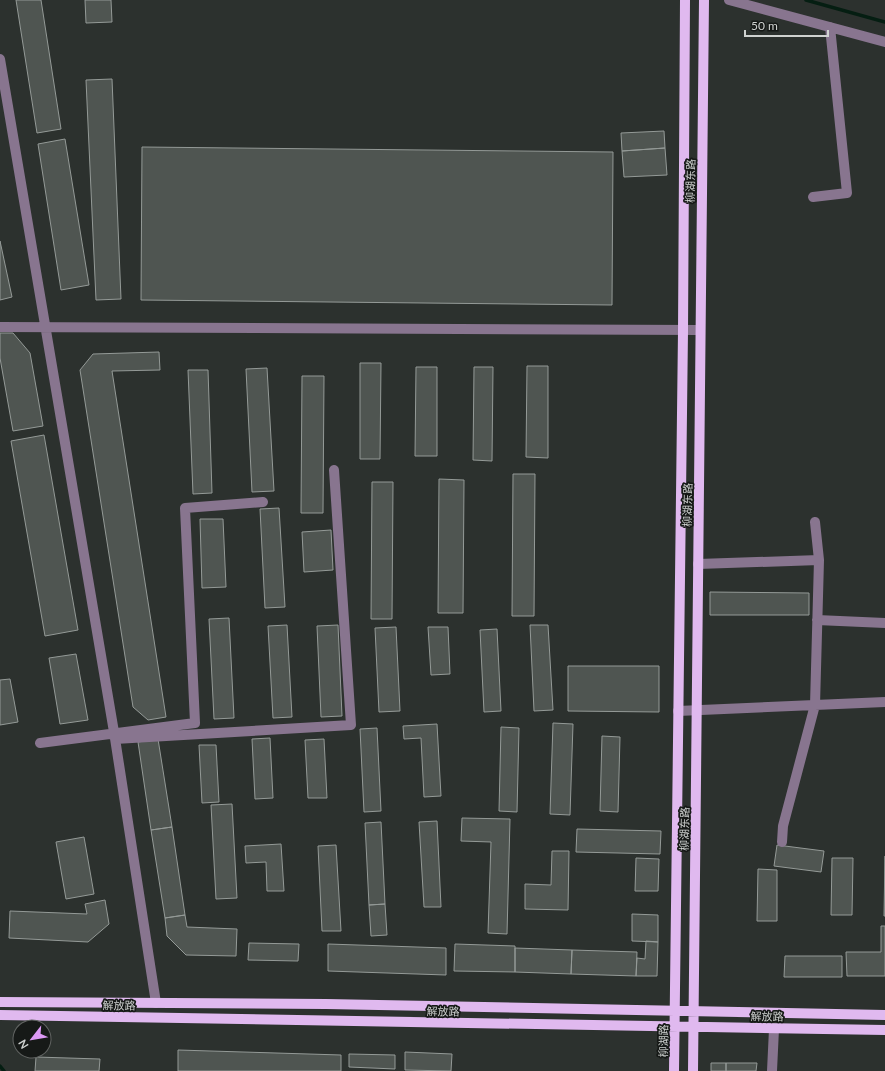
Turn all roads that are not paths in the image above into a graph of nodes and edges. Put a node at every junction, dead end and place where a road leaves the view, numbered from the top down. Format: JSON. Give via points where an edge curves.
{"nodes":[{"id":1,"x":685,"y":0,"type":"edge"},
{"id":2,"x":704,"y":0,"type":"edge"},
{"id":3,"x":729,"y":0,"type":"edge"},
{"id":4,"x":830,"y":27,"type":"junction"},
{"id":5,"x":885,"y":42,"type":"edge"},
{"id":6,"x":0,"y":59,"type":"edge"},
{"id":7,"x":1,"y":70,"type":"edge"},
{"id":8,"x":813,"y":197,"type":"dead end"},
{"id":9,"x":0,"y":327,"type":"edge"},
{"id":10,"x":45,"y":327,"type":"junction"},
{"id":11,"x":683,"y":330,"type":"junction"},
{"id":12,"x":700,"y":330,"type":"junction"},
{"id":13,"x":334,"y":470,"type":"dead end"},
{"id":14,"x":263,"y":502,"type":"dead end"},
{"id":15,"x":815,"y":522,"type":"dead end"},
{"id":16,"x":819,"y":560,"type":"junction"},
{"id":17,"x":698,"y":564,"type":"junction"},
{"id":18,"x":817,"y":620,"type":"junction"},
{"id":19,"x":885,"y":623,"type":"edge"},
{"id":20,"x":885,"y":702,"type":"edge"},
{"id":21,"x":815,"y":705,"type":"junction"},
{"id":22,"x":678,"y":711,"type":"junction"},
{"id":23,"x":697,"y":711,"type":"junction"},
{"id":24,"x":115,"y":736,"type":"junction"},
{"id":25,"x":40,"y":743,"type":"dead end"},
{"id":26,"x":782,"y":842,"type":"dead end"},
{"id":27,"x":0,"y":1002,"type":"edge"},
{"id":28,"x":156,"y":1003,"type":"junction"},
{"id":29,"x":675,"y":1011,"type":"junction"},
{"id":30,"x":694,"y":1011,"type":"junction"},
{"id":31,"x":4,"y":1015,"type":"edge"},
{"id":32,"x":885,"y":1015,"type":"edge"},
{"id":33,"x":675,"y":1027,"type":"junction"},
{"id":34,"x":694,"y":1027,"type":"junction"},
{"id":35,"x":774,"y":1028,"type":"junction"},
{"id":36,"x":885,"y":1030,"type":"edge"},
{"id":37,"x":674,"y":1071,"type":"edge"},
{"id":38,"x":693,"y":1071,"type":"edge"},
{"id":39,"x":772,"y":1071,"type":"edge"}],
"edges":[{"from":1,"to":11,"type":"main road","name":"柳湖东路"},
{"from":2,"to":12,"type":"main road","name":"柳湖东路"},
{"from":3,"to":4,"type":"street"},
{"from":4,"to":5,"type":"street"},
{"from":4,"to":8,"type":"street","via":[[847,193]]},
{"from":6,"to":7,"type":"street"},
{"from":7,"to":10,"type":"street"},
{"from":9,"to":10,"type":"street"},
{"from":10,"to":11,"type":"street"},
{"from":10,"to":24,"type":"street"},
{"from":11,"to":12,"type":"street"},
{"from":11,"to":22,"type":"main road","name":"柳湖东路"},
{"from":12,"to":17,"type":"main road","name":"柳湖东路"},
{"from":13,"to":24,"type":"street","via":[[351,725]]},
{"from":14,"to":24,"type":"street","via":[[185,508],[195,723]]},
{"from":15,"to":16,"type":"street"},
{"from":16,"to":17,"type":"street"},
{"from":16,"to":18,"type":"street"},
{"from":17,"to":23,"type":"main road","name":"柳湖东路"},
{"from":18,"to":19,"type":"street"},
{"from":18,"to":21,"type":"street"},
{"from":20,"to":21,"type":"street"},
{"from":21,"to":23,"type":"street"},
{"from":21,"to":26,"type":"street","via":[[783,826]]},
{"from":22,"to":23,"type":"street"},
{"from":22,"to":29,"type":"main road","name":"柳湖东路"},
{"from":23,"to":30,"type":"main road","name":"柳湖东路"},
{"from":24,"to":25,"type":"street"},
{"from":24,"to":28,"type":"street"},
{"from":27,"to":28,"type":"main road","name":"解放路"},
{"from":28,"to":29,"type":"main road","name":"解放路"},
{"from":29,"to":30,"type":"main road","name":"解放路"},
{"from":29,"to":33,"type":"main road","name":"柳湖路"},
{"from":30,"to":32,"type":"main road","name":"解放路"},
{"from":30,"to":34,"type":"main road"},
{"from":31,"to":33,"type":"main road","name":"解放路"},
{"from":33,"to":34,"type":"main road","name":"解放路"},
{"from":33,"to":37,"type":"main road","name":"柳湖路"},
{"from":34,"to":35,"type":"main road","name":"解放路"},
{"from":34,"to":38,"type":"main road"},
{"from":35,"to":36,"type":"main road","name":"解放路"},
{"from":35,"to":39,"type":"street"}]}
